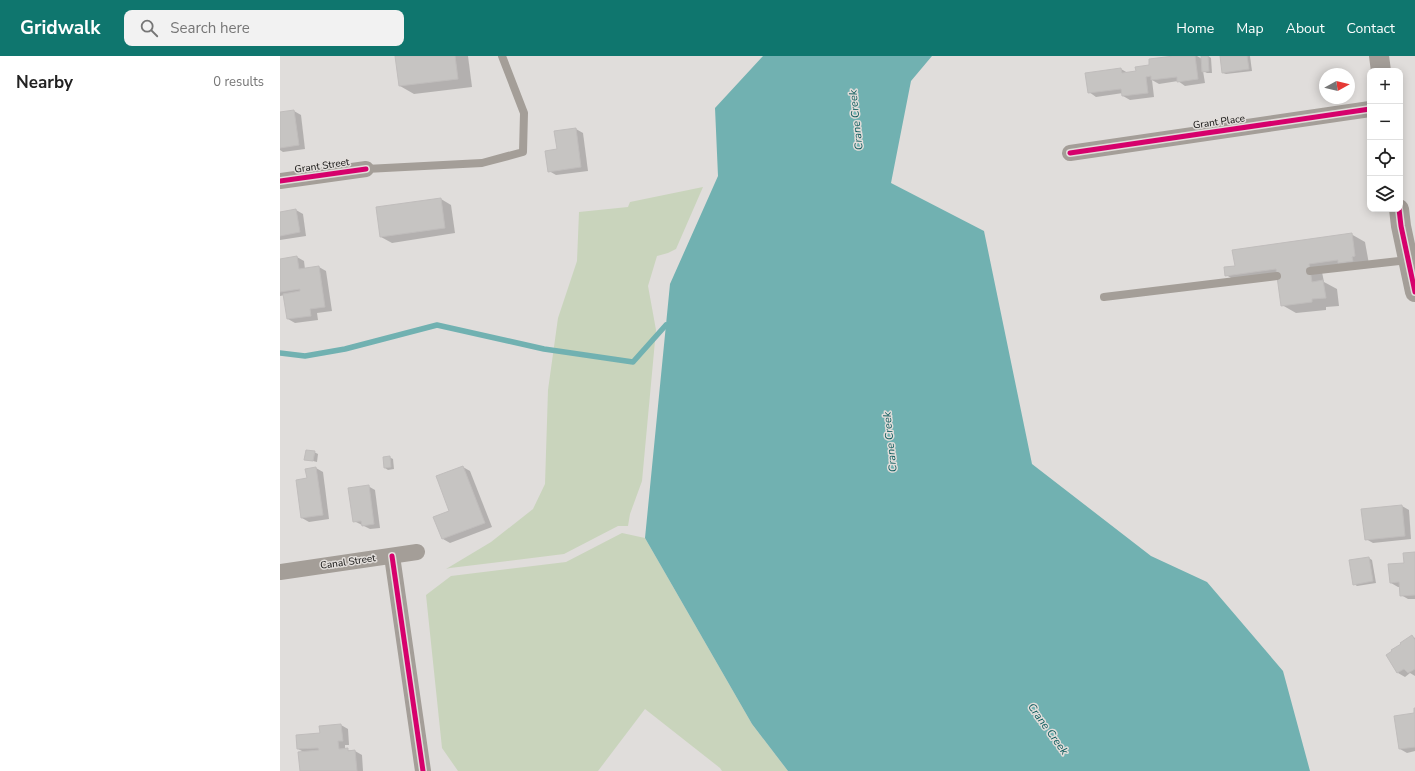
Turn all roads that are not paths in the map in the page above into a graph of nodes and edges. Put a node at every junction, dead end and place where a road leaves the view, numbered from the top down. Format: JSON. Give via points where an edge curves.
{"nodes":[{"id":1,"x":502,"y":56,"type":"edge"},
{"id":2,"x":1378,"y":56,"type":"edge"},
{"id":3,"x":1380,"y":68,"type":"edge"},
{"id":4,"x":1367,"y":108,"type":"edge"},
{"id":5,"x":1070,"y":153,"type":"dead end"},
{"id":6,"x":366,"y":169,"type":"joint"},
{"id":7,"x":280,"y":181,"type":"edge"},
{"id":8,"x":1400,"y":212,"type":"edge"},
{"id":9,"x":1408,"y":260,"type":"junction"},
{"id":10,"x":1310,"y":271,"type":"dead end"},
{"id":11,"x":1277,"y":276,"type":"dead end"},
{"id":12,"x":1415,"y":288,"type":"edge"},
{"id":13,"x":1104,"y":297,"type":"dead end"},
{"id":14,"x":417,"y":552,"type":"dead end"},
{"id":15,"x":392,"y":556,"type":"junction"},
{"id":16,"x":280,"y":572,"type":"edge"},
{"id":17,"x":423,"y":771,"type":"edge"}],
"edges":[{"from":1,"to":6,"type":"lane","via":[[524,113],[522,152],[482,163]]},
{"from":2,"to":3,"type":"street"},
{"from":4,"to":5,"type":"street","name":"Grant Place"},
{"from":6,"to":7,"type":"street","name":"Grant Street"},
{"from":8,"to":9,"type":"street"},
{"from":9,"to":10,"type":"lane"},
{"from":9,"to":12,"type":"street"},
{"from":11,"to":13,"type":"lane"},
{"from":14,"to":15,"type":"street","name":"Canal Street"},
{"from":15,"to":16,"type":"street","name":"Canal Street"},
{"from":15,"to":17,"type":"street"}]}
